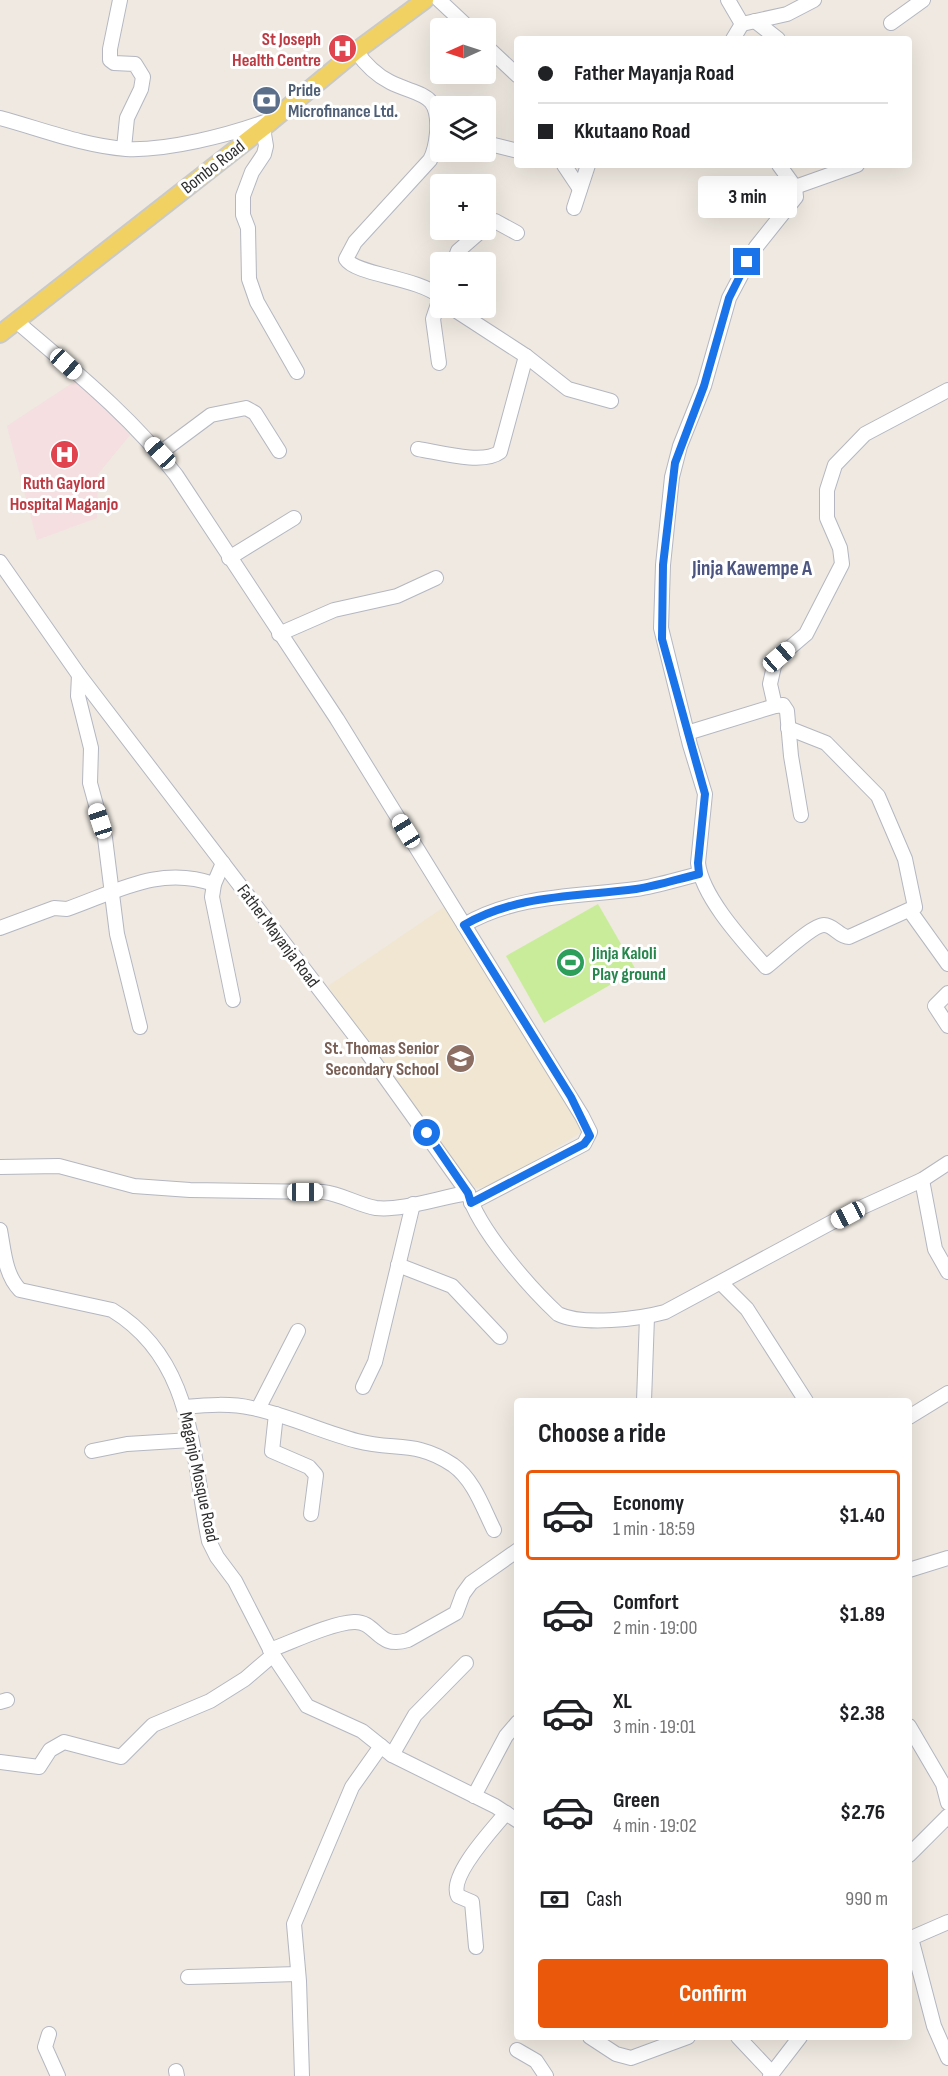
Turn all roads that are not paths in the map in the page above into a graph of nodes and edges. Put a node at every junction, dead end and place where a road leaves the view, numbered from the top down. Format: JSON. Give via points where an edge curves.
{"nodes":[{"id":1,"x":120,"y":0,"type":"edge"},
{"id":2,"x":439,"y":0,"type":"edge"},
{"id":3,"x":814,"y":0,"type":"edge"},
{"id":4,"x":923,"y":0,"type":"edge"},
{"id":5,"x":416,"y":3,"type":"edge"},
{"id":6,"x":735,"y":3,"type":"edge"},
{"id":7,"x":458,"y":18,"type":"edge"},
{"id":8,"x":748,"y":22,"type":"junction"},
{"id":9,"x":891,"y":23,"type":"dead end"},
{"id":10,"x":736,"y":36,"type":"edge"},
{"id":11,"x":773,"y":36,"type":"edge"},
{"id":12,"x":356,"y":51,"type":"junction"},
{"id":13,"x":496,"y":55,"type":"edge"},
{"id":14,"x":514,"y":72,"type":"edge"},
{"id":15,"x":430,"y":100,"type":"edge"},
{"id":16,"x":0,"y":118,"type":"edge"},
{"id":17,"x":267,"y":124,"type":"junction"},
{"id":18,"x":496,"y":146,"type":"edge"},
{"id":19,"x":124,"y":148,"type":"junction"},
{"id":20,"x":514,"y":150,"type":"edge"},
{"id":21,"x":430,"y":160,"type":"edge"},
{"id":22,"x":566,"y":168,"type":"edge"},
{"id":23,"x":587,"y":168,"type":"edge"},
{"id":24,"x":781,"y":168,"type":"edge"},
{"id":25,"x":849,"y":168,"type":"edge"},
{"id":26,"x":795,"y":188,"type":"junction"},
{"id":27,"x":580,"y":189,"type":"junction"},
{"id":28,"x":574,"y":208,"type":"dead end"},
{"id":29,"x":496,"y":222,"type":"edge"},
{"id":30,"x":517,"y":233,"type":"dead end"},
{"id":31,"x":471,"y":240,"type":"edge"},
{"id":32,"x":458,"y":252,"type":"edge"},
{"id":33,"x":430,"y":289,"type":"edge"},
{"id":34,"x":433,"y":318,"type":"edge"},
{"id":35,"x":467,"y":318,"type":"edge"},
{"id":36,"x":16,"y":321,"type":"junction"},
{"id":37,"x":0,"y":334,"type":"edge"},
{"id":38,"x":526,"y":356,"type":"junction"},
{"id":39,"x":439,"y":363,"type":"dead end"},
{"id":40,"x":297,"y":372,"type":"dead end"},
{"id":41,"x":948,"y":390,"type":"edge"},
{"id":42,"x":611,"y":401,"type":"dead end"},
{"id":43,"x":418,"y":449,"type":"dead end"},
{"id":44,"x":279,"y":451,"type":"dead end"},
{"id":45,"x":160,"y":453,"type":"junction"},
{"id":46,"x":294,"y":518,"type":"dead end"},
{"id":47,"x":229,"y":558,"type":"junction"},
{"id":48,"x":0,"y":562,"type":"edge"},
{"id":49,"x":436,"y":578,"type":"dead end"},
{"id":50,"x":279,"y":634,"type":"junction"},
{"id":51,"x":80,"y":675,"type":"junction"},
{"id":52,"x":775,"y":706,"type":"junction"},
{"id":53,"x":788,"y":728,"type":"junction"},
{"id":54,"x":687,"y":733,"type":"junction"},
{"id":55,"x":801,"y":815,"type":"dead end"},
{"id":56,"x":223,"y":863,"type":"junction"},
{"id":57,"x":699,"y":874,"type":"junction"},
{"id":58,"x":214,"y":884,"type":"junction"},
{"id":59,"x":112,"y":893,"type":"junction"},
{"id":60,"x":910,"y":911,"type":"junction"},
{"id":61,"x":464,"y":925,"type":"junction"},
{"id":62,"x":0,"y":928,"type":"edge"},
{"id":63,"x":948,"y":964,"type":"edge"},
{"id":64,"x":948,"y":993,"type":"edge"},
{"id":65,"x":233,"y":1000,"type":"dead end"},
{"id":66,"x":948,"y":1026,"type":"edge"},
{"id":67,"x":140,"y":1027,"type":"dead end"},
{"id":68,"x":948,"y":1163,"type":"edge"},
{"id":69,"x":0,"y":1167,"type":"edge"},
{"id":70,"x":922,"y":1180,"type":"junction"},
{"id":71,"x":470,"y":1198,"type":"junction"},
{"id":72,"x":413,"y":1204,"type":"junction"},
{"id":73,"x":0,"y":1230,"type":"edge"},
{"id":74,"x":398,"y":1265,"type":"junction"},
{"id":75,"x":948,"y":1272,"type":"edge"},
{"id":76,"x":722,"y":1283,"type":"junction"},
{"id":77,"x":647,"y":1317,"type":"junction"},
{"id":78,"x":298,"y":1331,"type":"dead end"},
{"id":79,"x":500,"y":1337,"type":"dead end"},
{"id":80,"x":363,"y":1387,"type":"dead end"},
{"id":81,"x":948,"y":1393,"type":"edge"},
{"id":82,"x":644,"y":1398,"type":"edge"},
{"id":83,"x":804,"y":1398,"type":"edge"},
{"id":84,"x":184,"y":1407,"type":"junction"},
{"id":85,"x":258,"y":1409,"type":"junction"},
{"id":86,"x":276,"y":1414,"type":"junction"},
{"id":87,"x":912,"y":1415,"type":"edge"},
{"id":88,"x":191,"y":1440,"type":"junction"},
{"id":89,"x":92,"y":1451,"type":"dead end"},
{"id":90,"x":311,"y":1514,"type":"dead end"},
{"id":91,"x":494,"y":1530,"type":"dead end"},
{"id":92,"x":514,"y":1553,"type":"edge"},
{"id":93,"x":948,"y":1558,"type":"edge"},
{"id":94,"x":912,"y":1569,"type":"edge"},
{"id":95,"x":271,"y":1653,"type":"junction"},
{"id":96,"x":466,"y":1663,"type":"dead end"},
{"id":97,"x":514,"y":1727,"type":"edge"},
{"id":98,"x":912,"y":1731,"type":"edge"},
{"id":99,"x":386,"y":1750,"type":"junction"},
{"id":100,"x":0,"y":1762,"type":"edge"},
{"id":101,"x":474,"y":1796,"type":"junction"},
{"id":102,"x":948,"y":1803,"type":"edge"},
{"id":103,"x":948,"y":1816,"type":"edge"},
{"id":104,"x":512,"y":1817,"type":"edge"},
{"id":105,"x":912,"y":1852,"type":"edge"},
{"id":106,"x":948,"y":1922,"type":"edge"},
{"id":107,"x":912,"y":1938,"type":"edge"},
{"id":108,"x":912,"y":1946,"type":"edge"},
{"id":109,"x":476,"y":1947,"type":"dead end"},
{"id":110,"x":298,"y":1974,"type":"junction"},
{"id":111,"x":188,"y":1977,"type":"dead end"},
{"id":112,"x":49,"y":2034,"type":"dead end"},
{"id":113,"x":595,"y":2040,"type":"edge"},
{"id":114,"x":680,"y":2040,"type":"edge"},
{"id":115,"x":741,"y":2040,"type":"edge"},
{"id":116,"x":798,"y":2040,"type":"edge"},
{"id":117,"x":517,"y":2050,"type":"dead end"},
{"id":118,"x":948,"y":2058,"type":"edge"},
{"id":119,"x":771,"y":2075,"type":"edge"},
{"id":120,"x":58,"y":2076,"type":"edge"},
{"id":121,"x":302,"y":2076,"type":"edge"},
{"id":122,"x":546,"y":2076,"type":"edge"}],
"edges":[{"from":1,"to":19,"type":"street","via":[[110,60],[135,64],[143,77],[127,118]]},
{"from":2,"to":7,"type":"street"},
{"from":3,"to":8,"type":"street","via":[[788,14]]},
{"from":4,"to":9,"type":"street"},
{"from":5,"to":12,"type":"main road","name":"Bombo Road"},
{"from":6,"to":8,"type":"street"},
{"from":8,"to":10,"type":"street"},
{"from":8,"to":11,"type":"street"},
{"from":12,"to":15,"type":"street","via":[[377,74]]},
{"from":12,"to":17,"type":"main road","name":"Bombo Road"},
{"from":13,"to":14,"type":"street"},
{"from":16,"to":19,"type":"street"},
{"from":17,"to":19,"type":"street","via":[[184,143]]},
{"from":17,"to":36,"type":"main road","name":"Bombo Road"},
{"from":17,"to":40,"type":"street","via":[[264,154],[243,196],[248,269],[257,302]]},
{"from":18,"to":20,"type":"street"},
{"from":21,"to":33,"type":"street","via":[[355,242],[346,260],[373,273]]},
{"from":22,"to":27,"type":"street"},
{"from":23,"to":27,"type":"street"},
{"from":24,"to":26,"type":"street"},
{"from":25,"to":26,"type":"street"},
{"from":26,"to":54,"type":"street","via":[[793,202],[756,247],[729,298],[674,470],[663,565],[661,628]]},
{"from":27,"to":28,"type":"street"},
{"from":29,"to":30,"type":"street"},
{"from":31,"to":32,"type":"street"},
{"from":34,"to":39,"type":"street"},
{"from":35,"to":38,"type":"street"},
{"from":36,"to":37,"type":"main road","name":"Bombo Road"},
{"from":36,"to":45,"type":"street","via":[[117,409]]},
{"from":38,"to":42,"type":"street","via":[[568,389]]},
{"from":38,"to":43,"type":"street","via":[[500,452],[478,458]]},
{"from":41,"to":52,"type":"street","via":[[865,434],[835,465],[827,489],[827,518],[840,548],[842,564],[806,634],[774,666],[770,684]]},
{"from":44,"to":45,"type":"street","via":[[255,413],[246,408],[200,420]]},
{"from":45,"to":47,"type":"street"},
{"from":46,"to":47,"type":"street"},
{"from":47,"to":50,"type":"street"},
{"from":48,"to":51,"type":"street","name":"Father Mayanja Road"},
{"from":49,"to":50,"type":"street","via":[[397,596],[334,610]]},
{"from":50,"to":61,"type":"street"},
{"from":51,"to":56,"type":"street","name":"Father Mayanja Road"},
{"from":51,"to":59,"type":"street","via":[[78,696],[92,748],[90,783],[105,838]]},
{"from":52,"to":53,"type":"street","via":[[786,708]]},
{"from":52,"to":54,"type":"street"},
{"from":53,"to":55,"type":"street"},
{"from":53,"to":60,"type":"street","via":[[826,743],[878,796],[905,859],[915,903]]},
{"from":54,"to":57,"type":"street","via":[[705,794]]},
{"from":56,"to":58,"type":"street"},
{"from":56,"to":71,"type":"street","name":"Father Mayanja Road","via":[[406,1104]]},
{"from":57,"to":60,"type":"street","via":[[726,918],[766,967],[817,926],[825,925],[849,937]]},
{"from":57,"to":61,"type":"street","via":[[637,889],[530,901],[483,914]]},
{"from":58,"to":59,"type":"street","via":[[192,876],[169,876],[144,880]]},
{"from":58,"to":65,"type":"street","via":[[212,897]]},
{"from":59,"to":62,"type":"street","via":[[67,909],[40,912]]},
{"from":59,"to":67,"type":"street","via":[[117,934]]},
{"from":60,"to":63,"type":"street"},
{"from":61,"to":71,"type":"street","via":[[590,1132],[584,1144],[543,1167]]},
{"from":64,"to":66,"type":"street","via":[[935,1006]]},
{"from":68,"to":70,"type":"street","name":"Father Mayanja Road"},
{"from":69,"to":72,"type":"street","via":[[59,1166],[134,1186],[323,1192],[376,1208]]},
{"from":70,"to":75,"type":"street","via":[[935,1249]]},
{"from":70,"to":76,"type":"street","name":"Father Mayanja Road"},
{"from":71,"to":72,"type":"street"},
{"from":71,"to":77,"type":"street","name":"Father Mayanja Road","via":[[497,1244],[558,1314],[577,1319]]},
{"from":72,"to":74,"type":"street"},
{"from":73,"to":84,"type":"street","name":"Maganjo Mosque Road","via":[[9,1272],[20,1290],[112,1310],[125,1318],[166,1363]]},
{"from":74,"to":79,"type":"street","via":[[452,1286]]},
{"from":74,"to":80,"type":"street","via":[[375,1362]]},
{"from":76,"to":77,"type":"street","name":"Father Mayanja Road"},
{"from":76,"to":83,"type":"street","via":[[747,1309]]},
{"from":77,"to":82,"type":"street"},
{"from":78,"to":85,"type":"street"},
{"from":81,"to":87,"type":"street"},
{"from":84,"to":85,"type":"street"},
{"from":84,"to":88,"type":"street","name":"Maganjo Mosque Road"},
{"from":85,"to":86,"type":"street"},
{"from":86,"to":90,"type":"street","via":[[272,1451],[309,1467],[316,1475]]},
{"from":86,"to":91,"type":"street","via":[[358,1442],[415,1447],[439,1457],[464,1475]]},
{"from":88,"to":89,"type":"street","via":[[127,1443]]},
{"from":88,"to":95,"type":"street","name":"Maganjo Mosque Road","via":[[209,1541],[235,1581]]},
{"from":92,"to":95,"type":"street","via":[[471,1583],[456,1613],[408,1640],[386,1642],[355,1622],[307,1635]]},
{"from":93,"to":94,"type":"street"},
{"from":95,"to":99,"type":"street","name":"Maganjo Mosque Road","via":[[307,1706],[362,1731]]},
{"from":95,"to":100,"type":"street","via":[[245,1679],[210,1701],[153,1725],[121,1757],[64,1742],[50,1750],[39,1767]]},
{"from":96,"to":99,"type":"street"},
{"from":97,"to":101,"type":"street"},
{"from":98,"to":102,"type":"street","via":[[943,1784]]},
{"from":99,"to":101,"type":"street","name":"Maganjo Mosque Road"},
{"from":99,"to":110,"type":"street","via":[[352,1787],[296,1913]]},
{"from":101,"to":104,"type":"street","name":"Maganjo Mosque Road"},
{"from":103,"to":105,"type":"street"},
{"from":104,"to":109,"type":"street","via":[[468,1860],[457,1890],[458,1896],[472,1902]]},
{"from":106,"to":107,"type":"street"},
{"from":108,"to":118,"type":"street","via":[[934,2026]]},
{"from":110,"to":111,"type":"street"},
{"from":110,"to":121,"type":"street"},
{"from":112,"to":120,"type":"street","via":[[45,2047]]},
{"from":113,"to":114,"type":"street","via":[[616,2054],[631,2058]]},
{"from":115,"to":119,"type":"street"},
{"from":116,"to":119,"type":"street"},
{"from":117,"to":122,"type":"street","via":[[536,2061]]}]}
